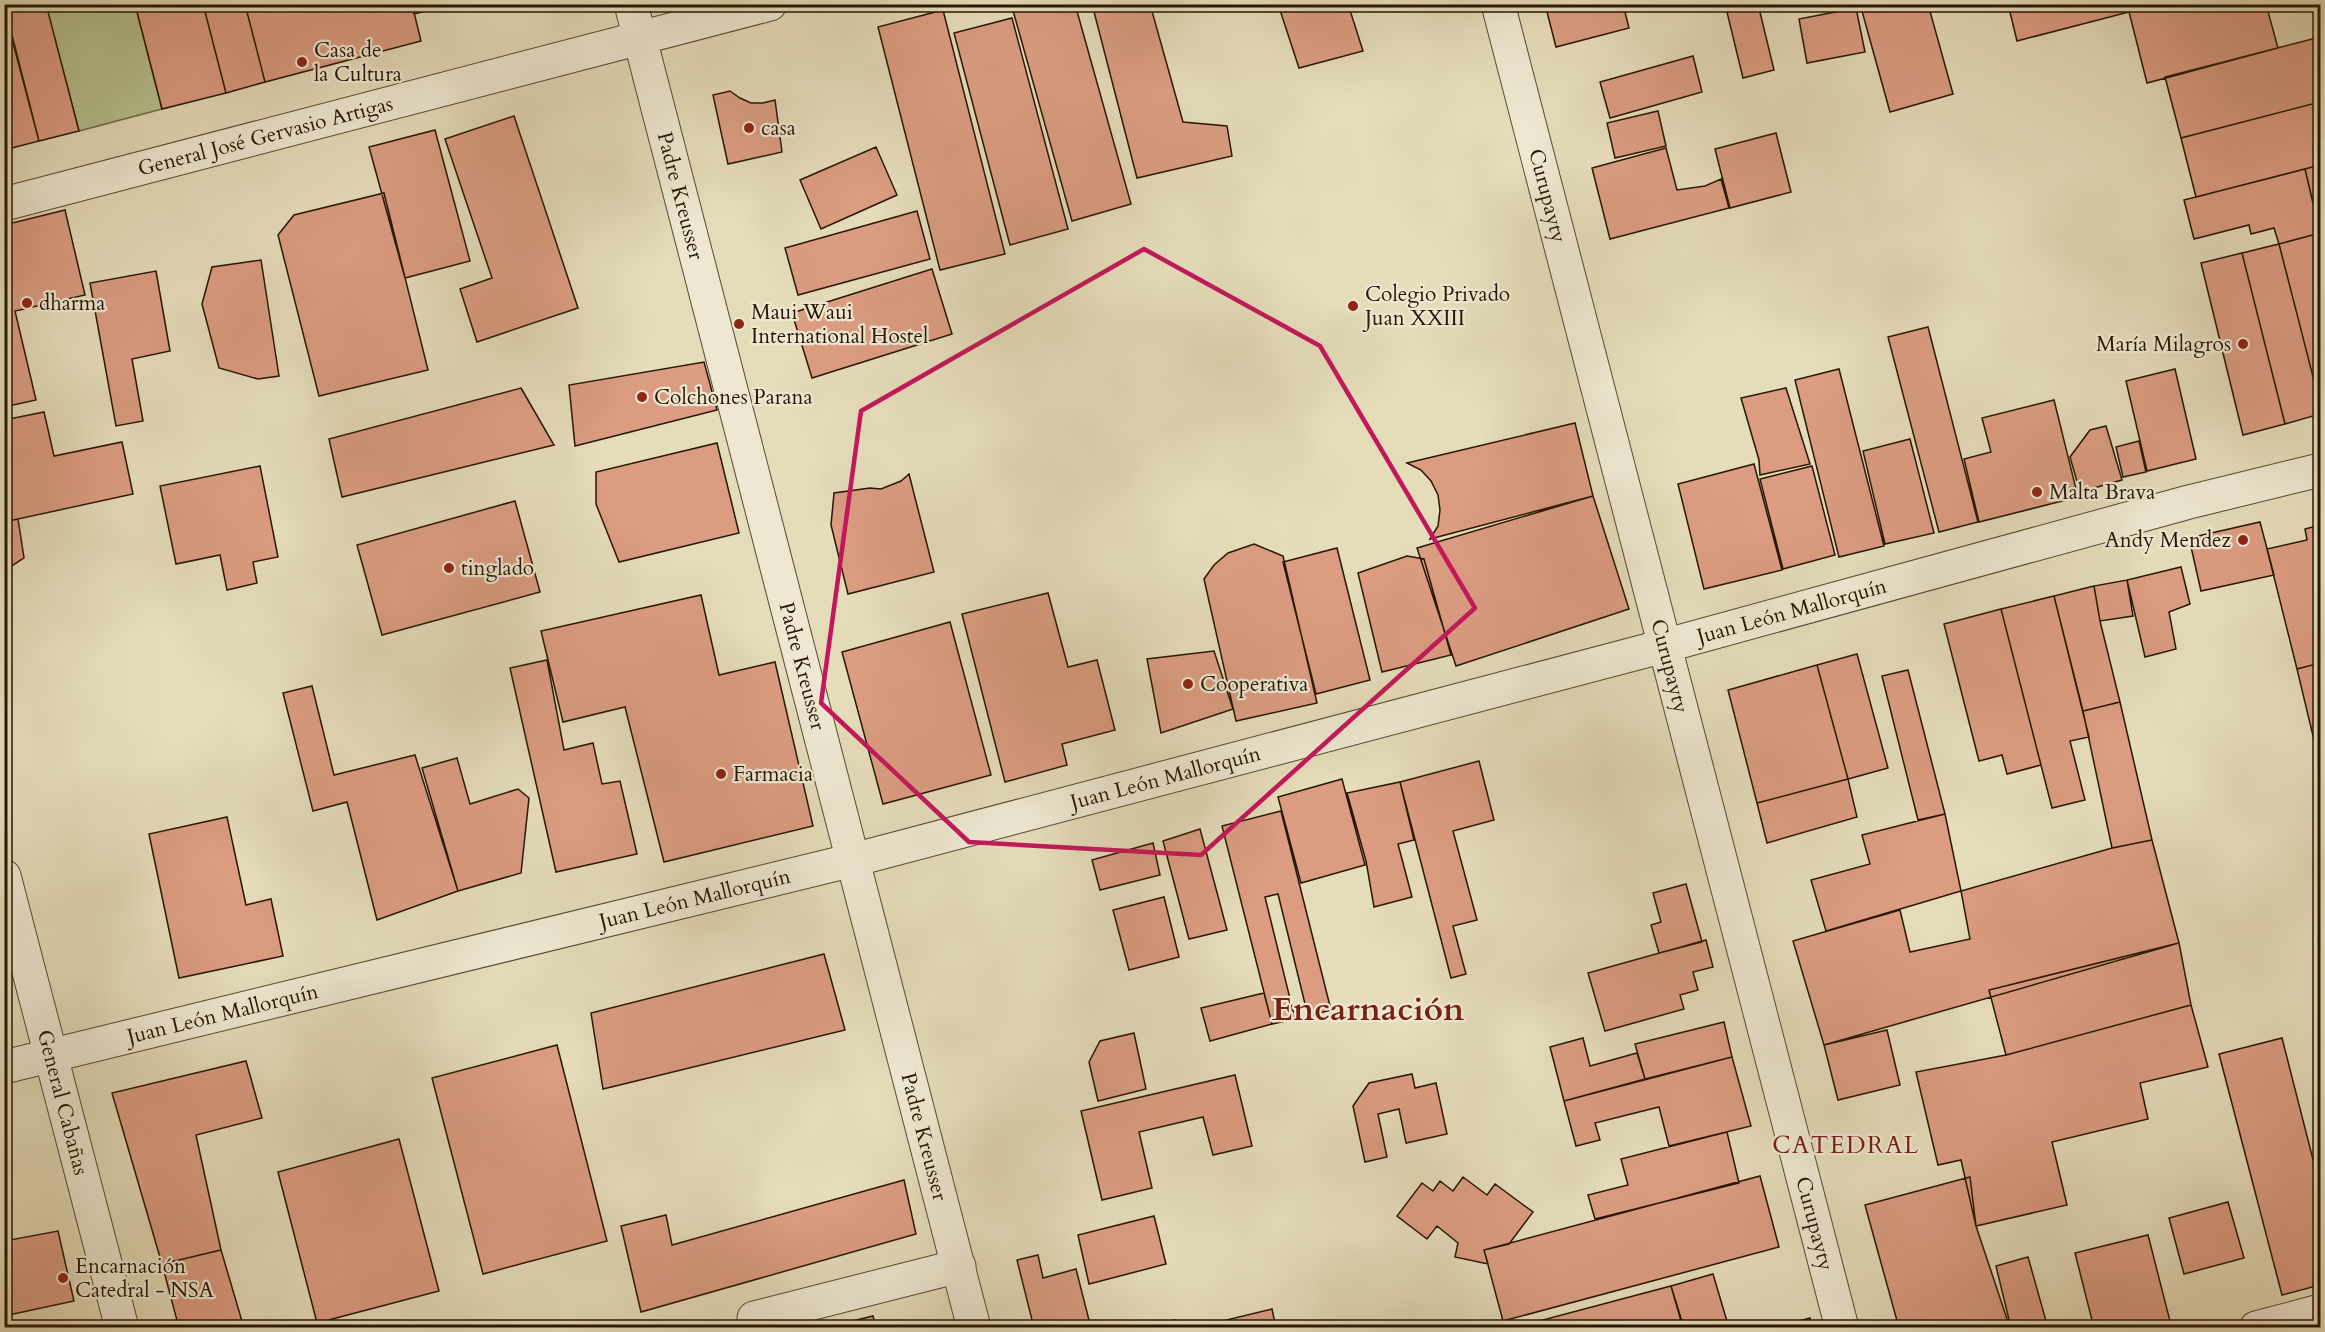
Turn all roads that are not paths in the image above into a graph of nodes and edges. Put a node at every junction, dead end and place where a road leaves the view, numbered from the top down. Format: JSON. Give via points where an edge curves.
{"nodes":[{"id":1,"x":632,"y":4,"type":"edge"},
{"id":2,"x":770,"y":4,"type":"edge"},
{"id":3,"x":1498,"y":4,"type":"edge"},
{"id":4,"x":640,"y":38,"type":"junction"},
{"id":5,"x":4,"y":204,"type":"edge"},
{"id":6,"x":2320,"y":470,"type":"edge"},
{"id":7,"x":1664,"y":646,"type":"junction"},
{"id":8,"x":853,"y":860,"type":"junction"},
{"id":9,"x":4,"y":876,"type":"edge"},
{"id":10,"x":53,"y":1055,"type":"junction"},
{"id":11,"x":4,"y":1067,"type":"edge"},
{"id":12,"x":959,"y":1266,"type":"junction"},
{"id":13,"x":2320,"y":1311,"type":"edge"},
{"id":14,"x":754,"y":1318,"type":"dead end"},
{"id":15,"x":122,"y":1328,"type":"edge"},
{"id":16,"x":974,"y":1328,"type":"edge"},
{"id":17,"x":1842,"y":1328,"type":"edge"},
{"id":18,"x":2256,"y":1328,"type":"edge"}],
"edges":[{"from":1,"to":4,"type":"street","name":"Padre Kreusser"},
{"from":2,"to":4,"type":"street","name":"General José Gervasio Artigas"},
{"from":3,"to":7,"type":"street","name":"Curupayty"},
{"from":4,"to":5,"type":"street","name":"General José Gervasio Artigas"},
{"from":4,"to":8,"type":"street","name":"Padre Kreusser"},
{"from":6,"to":7,"type":"street","name":"Juan León Mallorquín","via":[[2189,502]]},
{"from":7,"to":8,"type":"street","name":"Juan León Mallorquín"},
{"from":7,"to":17,"type":"street","name":"Curupayty"},
{"from":8,"to":10,"type":"street","name":"Juan León Mallorquín"},
{"from":8,"to":12,"type":"street","name":"Padre Kreusser"},
{"from":9,"to":10,"type":"street","name":"General Cabañas"},
{"from":10,"to":11,"type":"street","name":"Juan León Mallorquín"},
{"from":10,"to":15,"type":"street","name":"General Cabañas"},
{"from":12,"to":14,"type":"street"},
{"from":12,"to":16,"type":"street","name":"Padre Kreusser"},
{"from":13,"to":18,"type":"street"}]}
